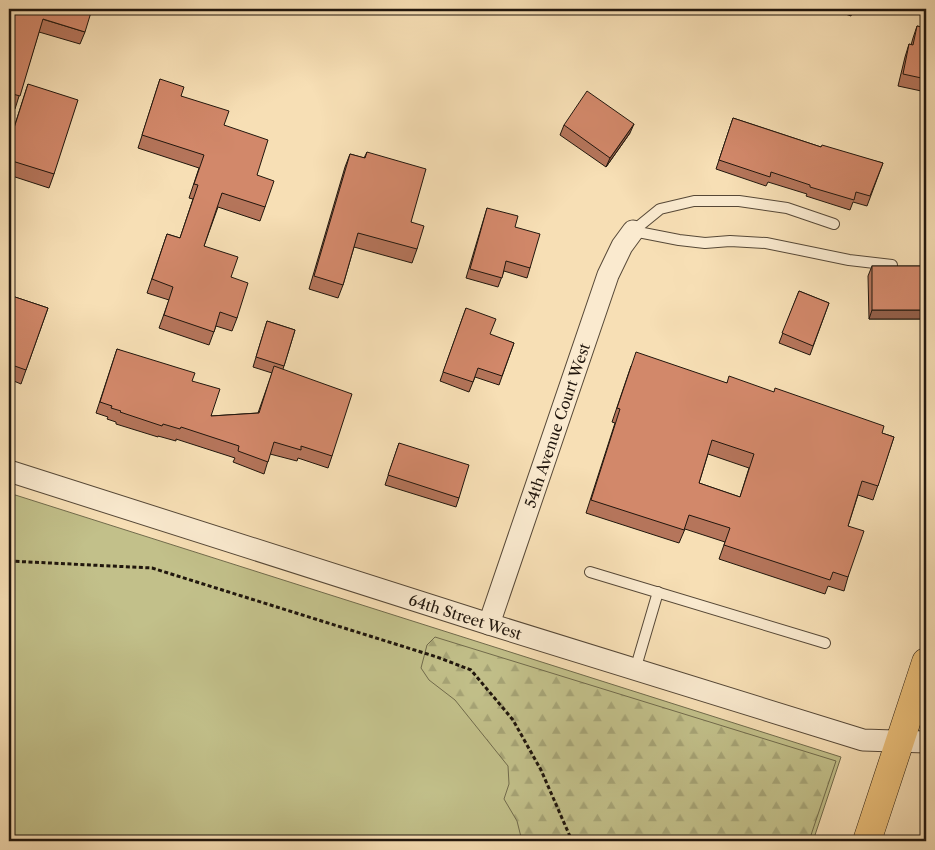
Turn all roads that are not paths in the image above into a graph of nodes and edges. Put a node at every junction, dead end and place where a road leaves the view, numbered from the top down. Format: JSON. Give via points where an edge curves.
{"nodes":[{"id":1,"x":834,"y":224,"type":"dead end"},
{"id":2,"x":633,"y":231,"type":"junction"},
{"id":3,"x":892,"y":264,"type":"edge"},
{"id":4,"x":9,"y":471,"type":"edge"},
{"id":5,"x":590,"y":572,"type":"dead end"},
{"id":6,"x":658,"y":592,"type":"junction"},
{"id":7,"x":488,"y":624,"type":"junction"},
{"id":8,"x":825,"y":643,"type":"dead end"},
{"id":9,"x":926,"y":662,"type":"edge"},
{"id":10,"x":636,"y":670,"type":"junction"},
{"id":11,"x":913,"y":742,"type":"edge"},
{"id":12,"x":867,"y":841,"type":"edge"}],
"edges":[{"from":1,"to":2,"type":"lane","via":[[787,208],[739,201],[694,201],[660,209]]},
{"from":2,"to":3,"type":"lane","via":[[705,243],[766,243],[849,260]]},
{"from":2,"to":7,"type":"street","name":"54th Avenue Court West","via":[[608,275]]},
{"from":4,"to":7,"type":"street","name":"64th Street West"},
{"from":5,"to":6,"type":"lane"},
{"from":6,"to":8,"type":"lane"},
{"from":6,"to":10,"type":"lane"},
{"from":7,"to":10,"type":"street","name":"64th Street West"},
{"from":9,"to":11,"type":"main road"},
{"from":10,"to":11,"type":"street","name":"64th Street West","via":[[863,740]]},
{"from":11,"to":12,"type":"main road"}]}
